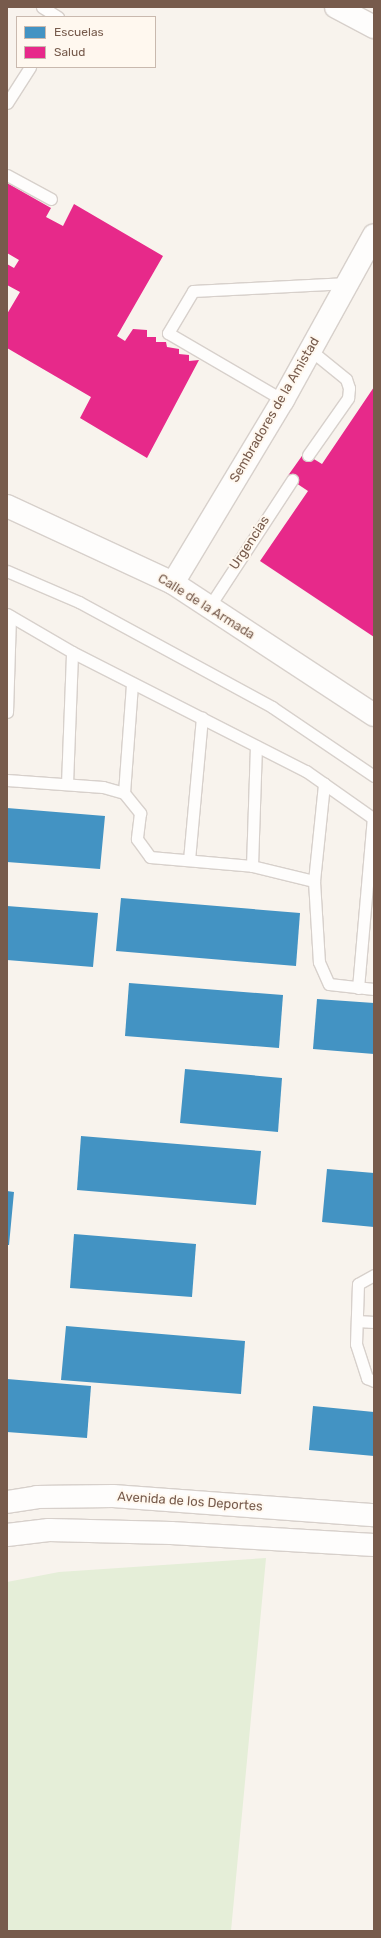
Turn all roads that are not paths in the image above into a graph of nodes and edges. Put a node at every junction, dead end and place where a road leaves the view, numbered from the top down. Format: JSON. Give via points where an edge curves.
{"nodes":[{"id":1,"x":42,"y":7,"type":"edge"},
{"id":2,"x":336,"y":7,"type":"edge"},
{"id":3,"x":56,"y":16,"type":"edge"},
{"id":4,"x":374,"y":27,"type":"edge"},
{"id":5,"x":29,"y":68,"type":"edge"},
{"id":6,"x":7,"y":103,"type":"edge"},
{"id":7,"x":7,"y":175,"type":"edge"},
{"id":8,"x":51,"y":200,"type":"dead end"},
{"id":9,"x":374,"y":235,"type":"edge"},
{"id":10,"x":348,"y":283,"type":"junction"},
{"id":11,"x":309,"y":349,"type":"junction"},
{"id":12,"x":283,"y":400,"type":"junction"},
{"id":13,"x":308,"y":455,"type":"dead end"},
{"id":14,"x":292,"y":480,"type":"dead end"},
{"id":15,"x":7,"y":506,"type":"edge"},
{"id":16,"x":7,"y":571,"type":"edge"},
{"id":17,"x":173,"y":584,"type":"junction"},
{"id":18,"x":209,"y":607,"type":"junction"},
{"id":19,"x":9,"y":615,"type":"edge"},
{"id":20,"x":72,"y":652,"type":"junction"},
{"id":21,"x":132,"y":683,"type":"junction"},
{"id":22,"x":7,"y":712,"type":"edge"},
{"id":23,"x":374,"y":715,"type":"edge"},
{"id":24,"x":202,"y":718,"type":"junction"},
{"id":25,"x":256,"y":746,"type":"junction"},
{"id":26,"x":374,"y":776,"type":"edge"},
{"id":27,"x":7,"y":780,"type":"edge"},
{"id":28,"x":67,"y":784,"type":"junction"},
{"id":29,"x":324,"y":784,"type":"junction"},
{"id":30,"x":124,"y":793,"type":"junction"},
{"id":31,"x":374,"y":819,"type":"edge"},
{"id":32,"x":189,"y":860,"type":"junction"},
{"id":33,"x":252,"y":866,"type":"junction"},
{"id":34,"x":314,"y":881,"type":"junction"},
{"id":35,"x":358,"y":988,"type":"junction"},
{"id":36,"x":374,"y":989,"type":"edge"},
{"id":37,"x":374,"y":1275,"type":"edge"},
{"id":38,"x":357,"y":1321,"type":"junction"},
{"id":39,"x":374,"y":1322,"type":"edge"},
{"id":40,"x":374,"y":1381,"type":"edge"},
{"id":41,"x":7,"y":1502,"type":"edge"},
{"id":42,"x":374,"y":1515,"type":"edge"},
{"id":43,"x":7,"y":1535,"type":"edge"},
{"id":44,"x":374,"y":1545,"type":"edge"}],
"edges":[{"from":1,"to":3,"type":"lane"},
{"from":2,"to":4,"type":"street"},
{"from":5,"to":6,"type":"lane"},
{"from":7,"to":8,"type":"lane"},
{"from":9,"to":10,"type":"street","name":"Sembradores de la Amistad"},
{"from":10,"to":11,"type":"street","name":"Sembradores de la Amistad"},
{"from":10,"to":12,"type":"lane","via":[[193,291],[168,333]]},
{"from":11,"to":12,"type":"street","name":"Sembradores de la Amistad"},
{"from":11,"to":13,"type":"lane","via":[[346,379],[349,388],[348,398]]},
{"from":12,"to":17,"type":"street","name":"Sembradores de la Amistad"},
{"from":14,"to":18,"type":"lane","name":"Urgencias"},
{"from":15,"to":17,"type":"street","name":"Calle de la Armada"},
{"from":16,"to":26,"type":"lane","via":[[80,602],[272,707]]},
{"from":17,"to":18,"type":"street","name":"Calle de la Armada"},
{"from":18,"to":23,"type":"street","name":"Calle de la Armada"},
{"from":19,"to":20,"type":"lane"},
{"from":19,"to":22,"type":"lane"},
{"from":20,"to":21,"type":"lane"},
{"from":20,"to":28,"type":"lane"},
{"from":21,"to":24,"type":"lane"},
{"from":21,"to":30,"type":"lane"},
{"from":24,"to":25,"type":"lane"},
{"from":24,"to":32,"type":"lane"},
{"from":25,"to":29,"type":"lane","via":[[306,771]]},
{"from":25,"to":33,"type":"lane"},
{"from":27,"to":28,"type":"lane"},
{"from":28,"to":30,"type":"lane","via":[[103,787]]},
{"from":29,"to":31,"type":"lane"},
{"from":29,"to":34,"type":"lane"},
{"from":30,"to":32,"type":"lane","via":[[140,813],[137,839],[150,857]]},
{"from":31,"to":35,"type":"lane"},
{"from":32,"to":33,"type":"lane"},
{"from":33,"to":34,"type":"lane"},
{"from":34,"to":35,"type":"lane","via":[[319,962],[329,984]]},
{"from":35,"to":36,"type":"lane"},
{"from":37,"to":38,"type":"lane","via":[[358,1284]]},
{"from":38,"to":39,"type":"lane"},
{"from":38,"to":40,"type":"lane","via":[[356,1344],[367,1378]]},
{"from":41,"to":42,"type":"street","name":"Avenida de los Deportes","via":[[36,1497],[113,1496]]},
{"from":43,"to":44,"type":"street","via":[[49,1530],[172,1533]]}]}
